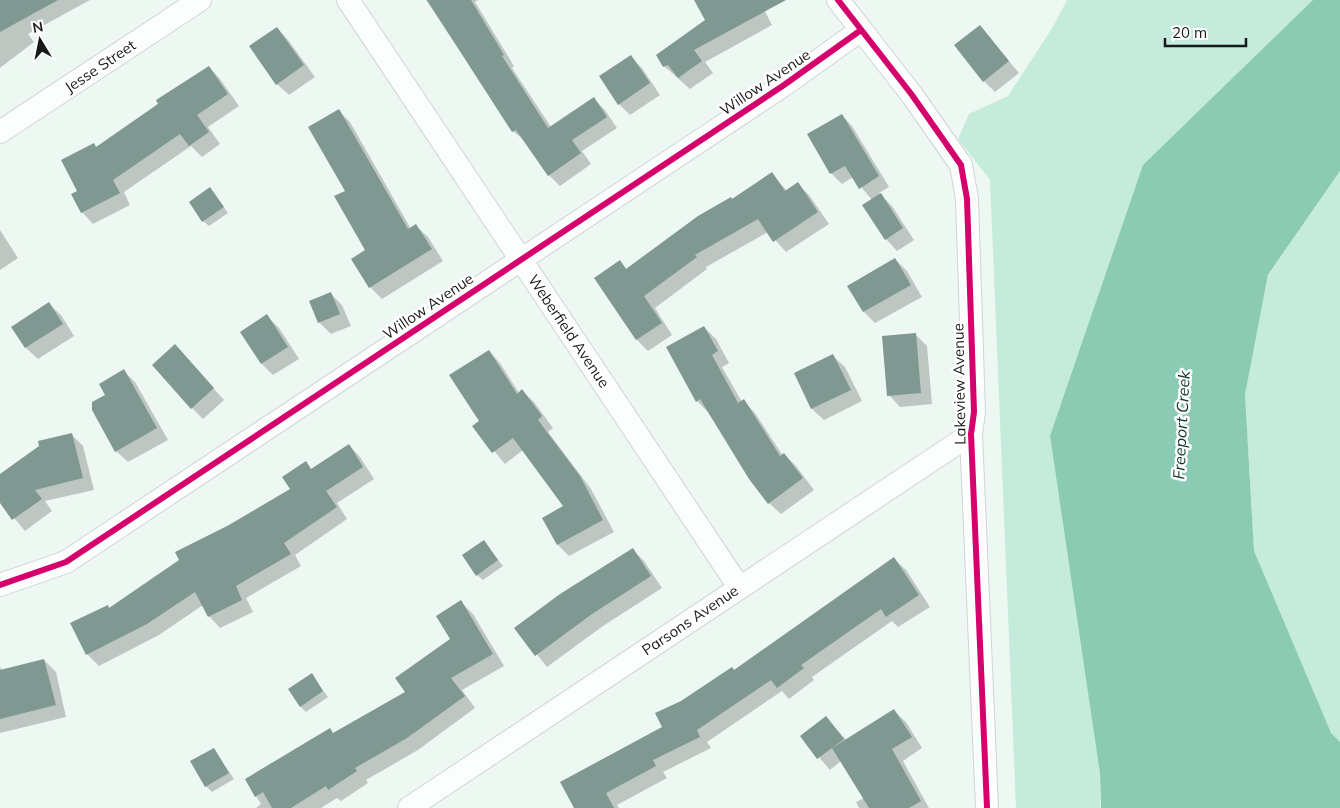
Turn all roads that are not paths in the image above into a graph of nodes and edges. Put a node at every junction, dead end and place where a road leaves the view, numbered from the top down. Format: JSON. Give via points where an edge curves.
{"nodes":[{"id":1,"x":200,"y":0,"type":"edge"},
{"id":2,"x":348,"y":0,"type":"edge"},
{"id":3,"x":838,"y":0,"type":"edge"},
{"id":4,"x":861,"y":30,"type":"junction"},
{"id":5,"x":0,"y":132,"type":"edge"},
{"id":6,"x":521,"y":260,"type":"junction"},
{"id":7,"x":971,"y":434,"type":"junction"},
{"id":8,"x":0,"y":585,"type":"edge"},
{"id":9,"x":739,"y":588,"type":"junction"},
{"id":10,"x":409,"y":808,"type":"edge"},
{"id":11,"x":986,"y":808,"type":"edge"}],
"edges":[{"from":1,"to":5,"type":"street","name":"Jesse Street"},
{"from":2,"to":6,"type":"street","name":"Weberfield Avenue"},
{"from":3,"to":4,"type":"street","name":"Lakeview Avenue"},
{"from":4,"to":6,"type":"street","name":"Willow Avenue"},
{"from":4,"to":7,"type":"street","name":"Lakeview Avenue","via":[[912,94],[960,165],[966,199],[974,412]]},
{"from":6,"to":8,"type":"street","name":"Willow Avenue","via":[[66,562]]},
{"from":6,"to":9,"type":"street","name":"Weberfield Avenue"},
{"from":7,"to":9,"type":"street","name":"Parsons Avenue"},
{"from":7,"to":11,"type":"street","name":"Lakeview Avenue"},
{"from":9,"to":10,"type":"street","name":"Parsons Avenue"}]}
